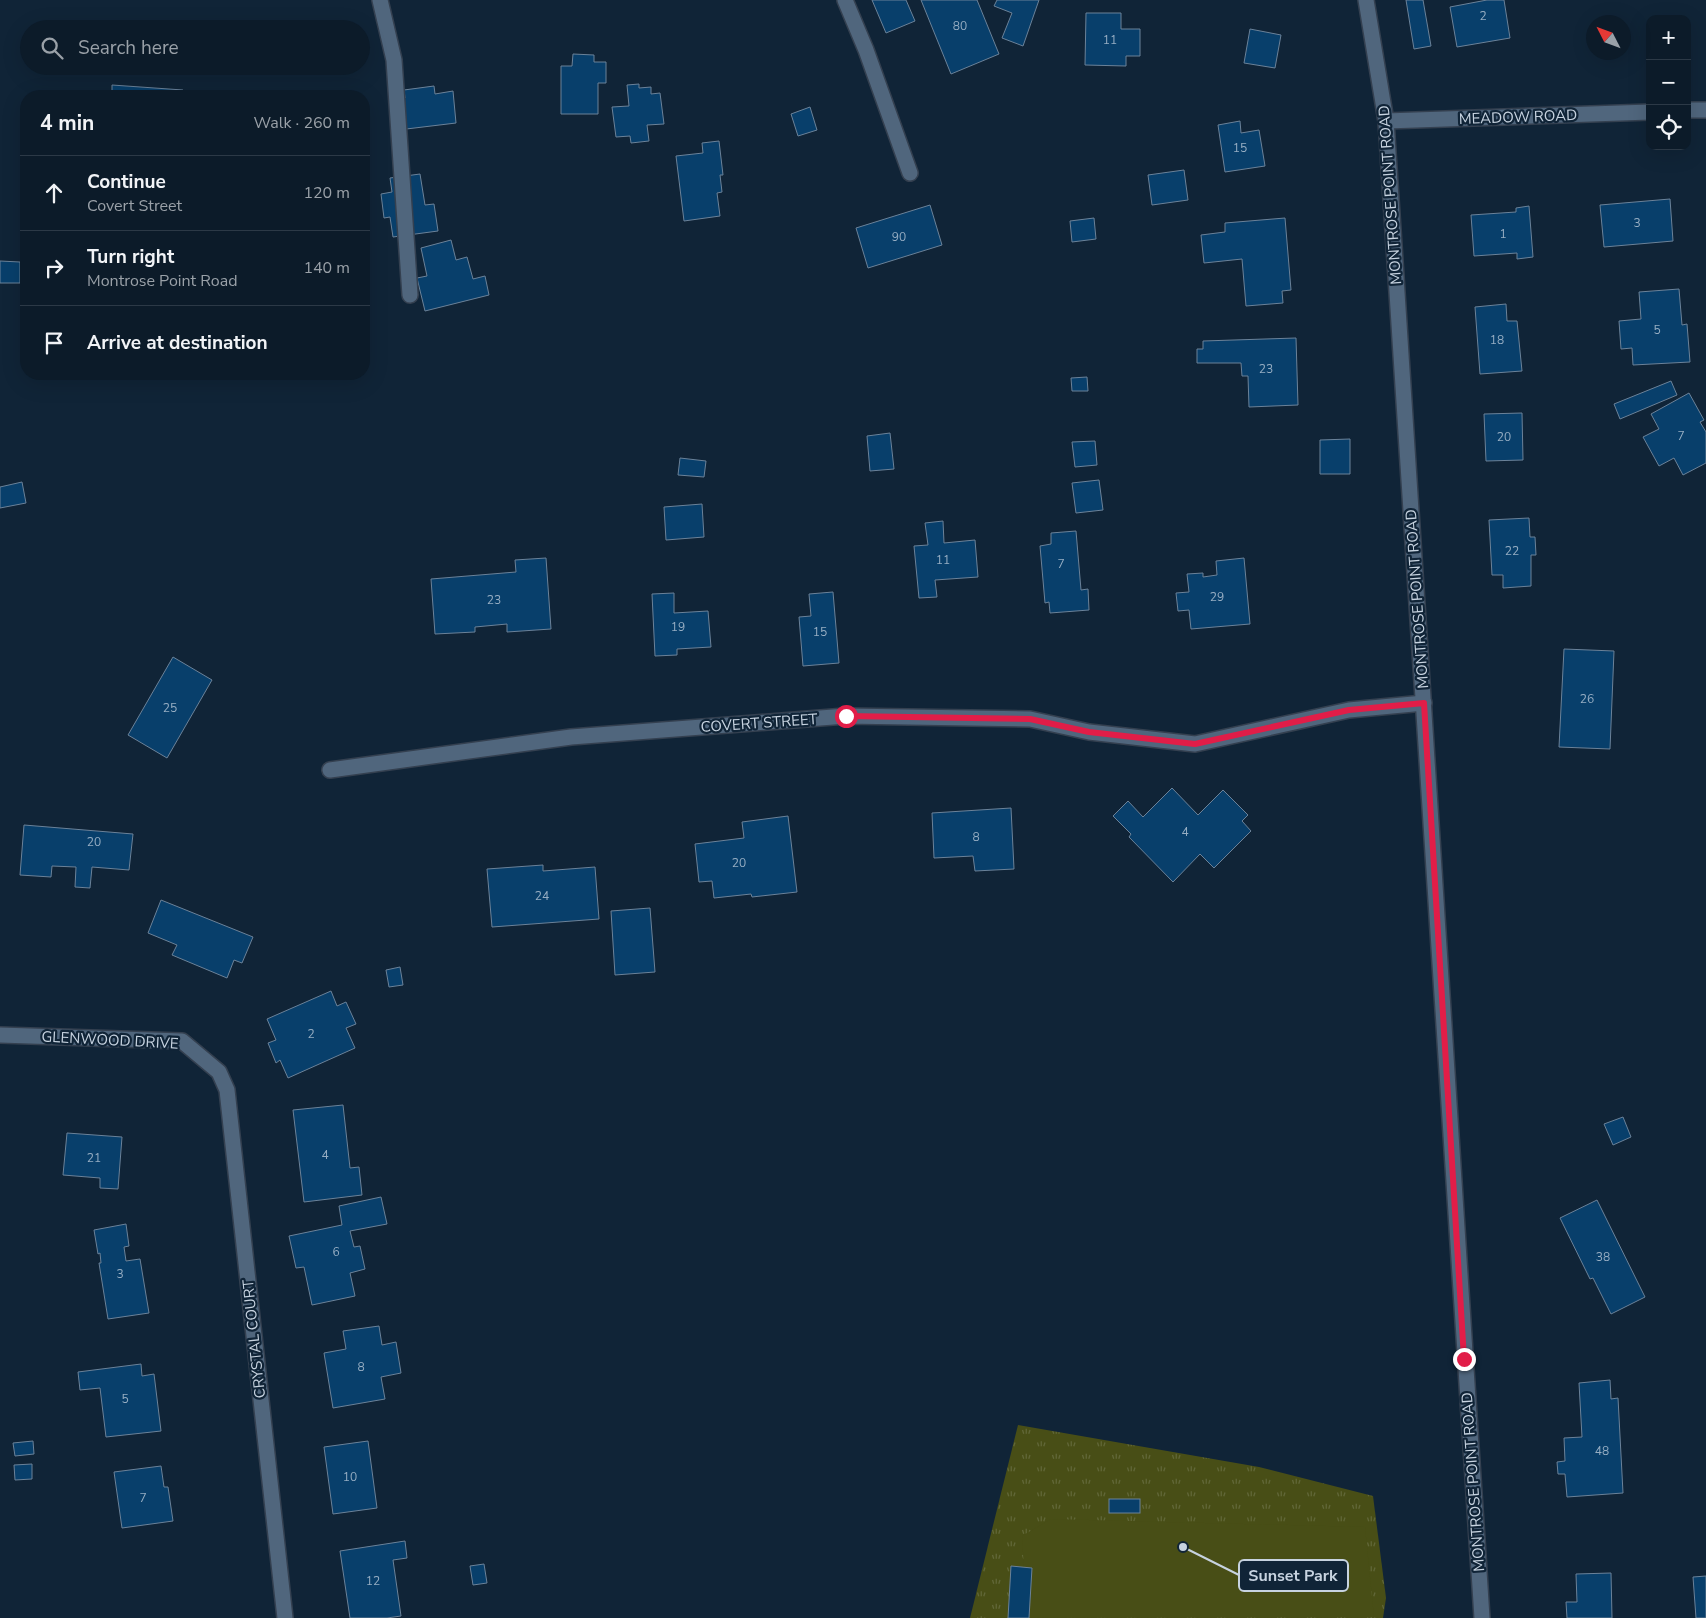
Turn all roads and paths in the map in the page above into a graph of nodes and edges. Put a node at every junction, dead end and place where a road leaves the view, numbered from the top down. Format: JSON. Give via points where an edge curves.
{"nodes":[{"id":1,"x":380,"y":0,"type":"edge"},
{"id":2,"x":845,"y":0,"type":"edge"},
{"id":3,"x":1366,"y":0,"type":"edge"},
{"id":4,"x":1691,"y":110,"type":"edge"},
{"id":5,"x":1706,"y":110,"type":"edge"},
{"id":6,"x":1646,"y":112,"type":"edge"},
{"id":7,"x":1386,"y":121,"type":"junction"},
{"id":8,"x":910,"y":173,"type":"dead end"},
{"id":9,"x":410,"y":295,"type":"dead end"},
{"id":10,"x":1424,"y":703,"type":"junction"},
{"id":11,"x":330,"y":770,"type":"dead end"},
{"id":12,"x":0,"y":1034,"type":"edge"},
{"id":13,"x":212,"y":1065,"type":"joint"},
{"id":14,"x":284,"y":1618,"type":"edge"},
{"id":15,"x":1482,"y":1618,"type":"edge"}],
"edges":[{"from":1,"to":9,"type":"street","via":[[394,60]]},
{"from":2,"to":8,"type":"street"},
{"from":3,"to":7,"type":"street","name":"MONTROSE POINT ROAD"},
{"from":4,"to":5,"type":"street"},
{"from":6,"to":7,"type":"street","name":"MEADOW ROAD"},
{"from":7,"to":10,"type":"street","name":"MONTROSE POINT ROAD"},
{"from":10,"to":11,"type":"street","name":"COVERT STREET","via":[[1349,710],[1195,744],[1089,732],[1030,719],[846,716],[571,737]]},
{"from":10,"to":15,"type":"street","name":"MONTROSE POINT ROAD"},
{"from":12,"to":13,"type":"street","name":"GLENWOOD DRIVE","via":[[182,1041]]},
{"from":13,"to":14,"type":"street","name":"CRYSTAL COURT","via":[[227,1090]]}]}
